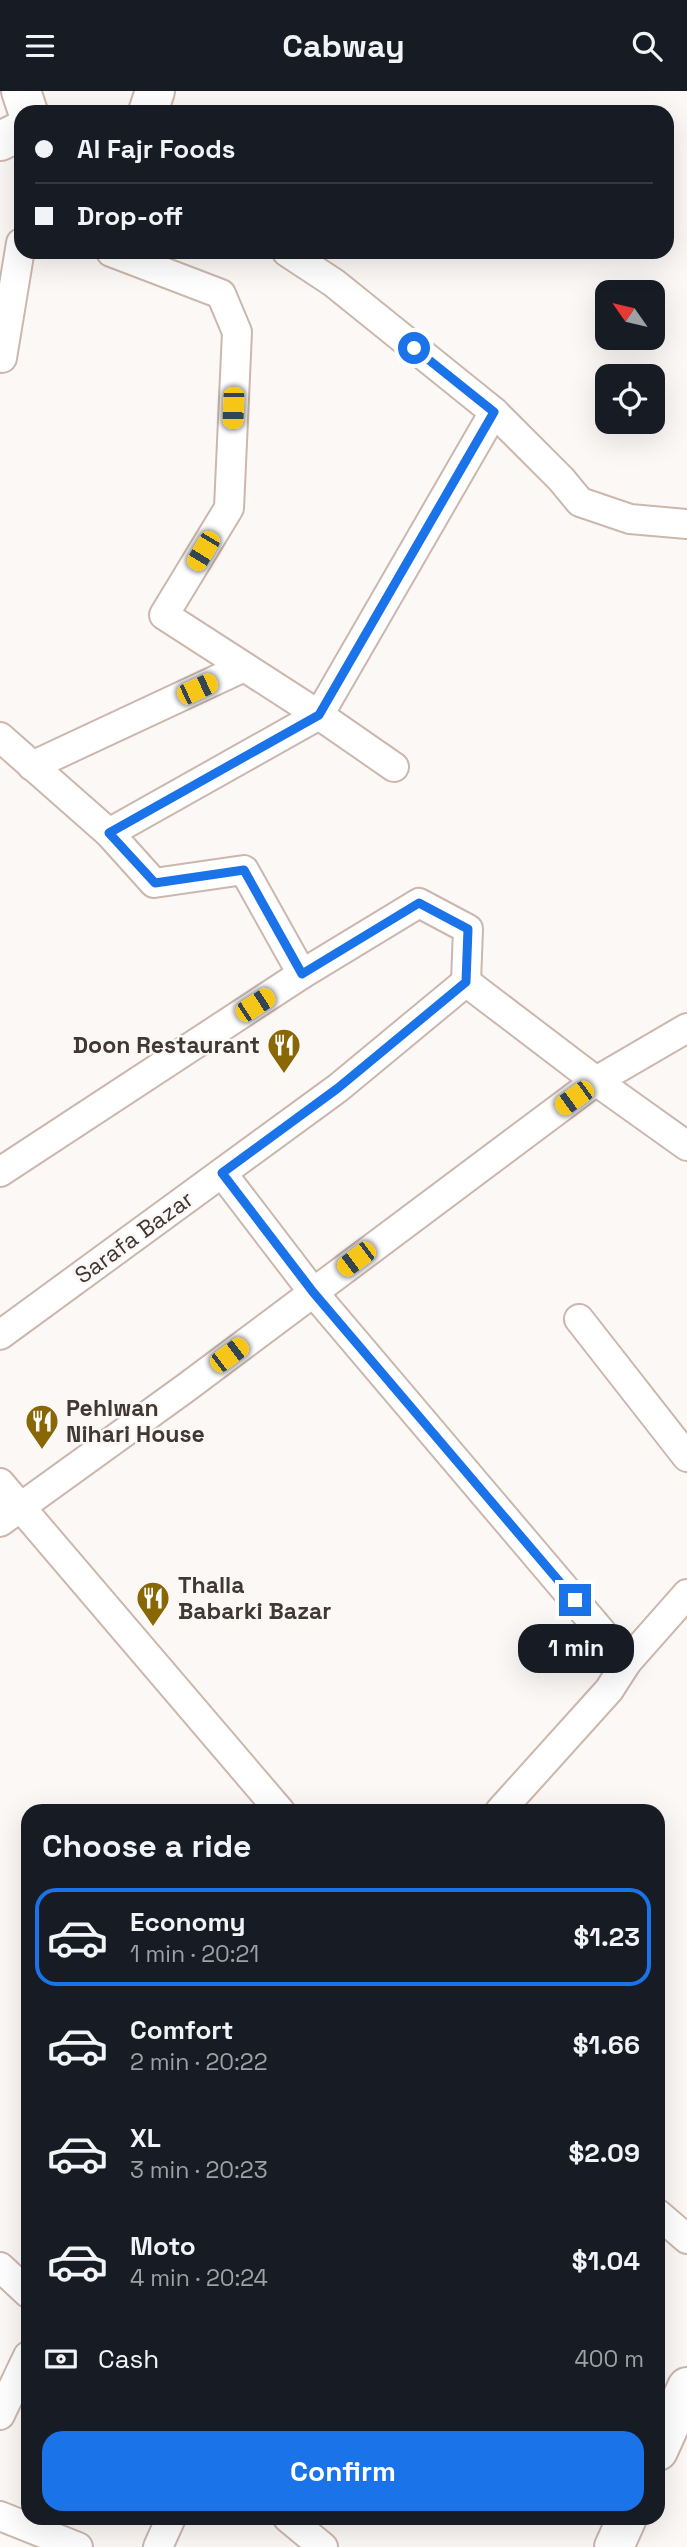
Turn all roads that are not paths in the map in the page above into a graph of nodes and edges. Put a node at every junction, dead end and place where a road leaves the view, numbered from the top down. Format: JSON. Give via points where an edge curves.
{"nodes":[{"id":1,"x":18,"y":259,"type":"edge"},
{"id":2,"x":129,"y":259,"type":"edge"},
{"id":3,"x":298,"y":259,"type":"edge"},
{"id":4,"x":2,"y":358,"type":"dead end"},
{"id":5,"x":494,"y":412,"type":"junction"},
{"id":6,"x":687,"y":524,"type":"edge"},
{"id":7,"x":244,"y":667,"type":"junction"},
{"id":8,"x":319,"y":715,"type":"junction"},
{"id":9,"x":0,"y":737,"type":"edge"},
{"id":10,"x":32,"y":766,"type":"junction"},
{"id":11,"x":394,"y":767,"type":"dead end"},
{"id":12,"x":109,"y":833,"type":"junction"},
{"id":13,"x":302,"y":974,"type":"junction"},
{"id":14,"x":466,"y":982,"type":"junction"},
{"id":15,"x":687,"y":1028,"type":"edge"},
{"id":16,"x":596,"y":1081,"type":"junction"},
{"id":17,"x":687,"y":1146,"type":"edge"},
{"id":18,"x":0,"y":1172,"type":"edge"},
{"id":19,"x":222,"y":1173,"type":"junction"},
{"id":20,"x":313,"y":1292,"type":"junction"},
{"id":21,"x":579,"y":1318,"type":"dead end"},
{"id":22,"x":0,"y":1335,"type":"edge"},
{"id":23,"x":687,"y":1457,"type":"edge"},
{"id":24,"x":0,"y":1483,"type":"edge"},
{"id":25,"x":10,"y":1515,"type":"edge"},
{"id":26,"x":687,"y":1594,"type":"edge"},
{"id":27,"x":627,"y":1661,"type":"junction"},
{"id":28,"x":274,"y":1804,"type":"edge"},
{"id":29,"x":506,"y":1804,"type":"edge"},
{"id":30,"x":665,"y":2220,"type":"edge"},
{"id":31,"x":687,"y":2239,"type":"edge"},
{"id":32,"x":0,"y":2267,"type":"edge"},
{"id":33,"x":21,"y":2286,"type":"edge"},
{"id":34,"x":21,"y":2372,"type":"edge"},
{"id":35,"x":687,"y":2387,"type":"edge"},
{"id":36,"x":0,"y":2416,"type":"edge"},
{"id":37,"x":665,"y":2436,"type":"edge"},
{"id":38,"x":0,"y":2516,"type":"edge"},
{"id":39,"x":21,"y":2524,"type":"edge"},
{"id":40,"x":23,"y":2525,"type":"edge"},
{"id":41,"x":168,"y":2525,"type":"edge"},
{"id":42,"x":296,"y":2525,"type":"edge"},
{"id":43,"x":624,"y":2525,"type":"edge"},
{"id":44,"x":78,"y":2547,"type":"edge"},
{"id":45,"x":158,"y":2547,"type":"edge"},
{"id":46,"x":323,"y":2547,"type":"edge"},
{"id":47,"x":614,"y":2547,"type":"edge"}],
"edges":[{"from":1,"to":4,"type":"street"},
{"from":2,"to":7,"type":"street","via":[[221,294],[237,332],[229,508],[164,615]]},
{"from":3,"to":5,"type":"street"},
{"from":5,"to":6,"type":"street","via":[[580,502],[630,519]]},
{"from":5,"to":8,"type":"street"},
{"from":7,"to":8,"type":"street"},
{"from":7,"to":10,"type":"street"},
{"from":8,"to":11,"type":"street"},
{"from":8,"to":12,"type":"street"},
{"from":9,"to":10,"type":"street"},
{"from":10,"to":12,"type":"street"},
{"from":12,"to":13,"type":"street","via":[[155,883],[244,870]]},
{"from":13,"to":14,"type":"street","via":[[419,903],[468,929]]},
{"from":13,"to":18,"type":"street"},
{"from":14,"to":16,"type":"street"},
{"from":14,"to":19,"type":"street","name":"Sarafa Bazar","via":[[338,1088]]},
{"from":15,"to":16,"type":"street"},
{"from":16,"to":17,"type":"street"},
{"from":16,"to":20,"type":"street"},
{"from":19,"to":20,"type":"street"},
{"from":19,"to":22,"type":"street","name":"Sarafa Bazar"},
{"from":20,"to":25,"type":"street"},
{"from":20,"to":27,"type":"street"},
{"from":21,"to":23,"type":"street"},
{"from":24,"to":25,"type":"street"},
{"from":25,"to":28,"type":"street"},
{"from":26,"to":27,"type":"street"},
{"from":27,"to":29,"type":"street","via":[[609,1690]]},
{"from":30,"to":31,"type":"street"},
{"from":32,"to":33,"type":"street"},
{"from":34,"to":36,"type":"street"},
{"from":35,"to":37,"type":"main road"},
{"from":38,"to":39,"type":"street"},
{"from":40,"to":44,"type":"street"},
{"from":41,"to":45,"type":"street"},
{"from":42,"to":46,"type":"street"},
{"from":43,"to":47,"type":"main road"}]}
